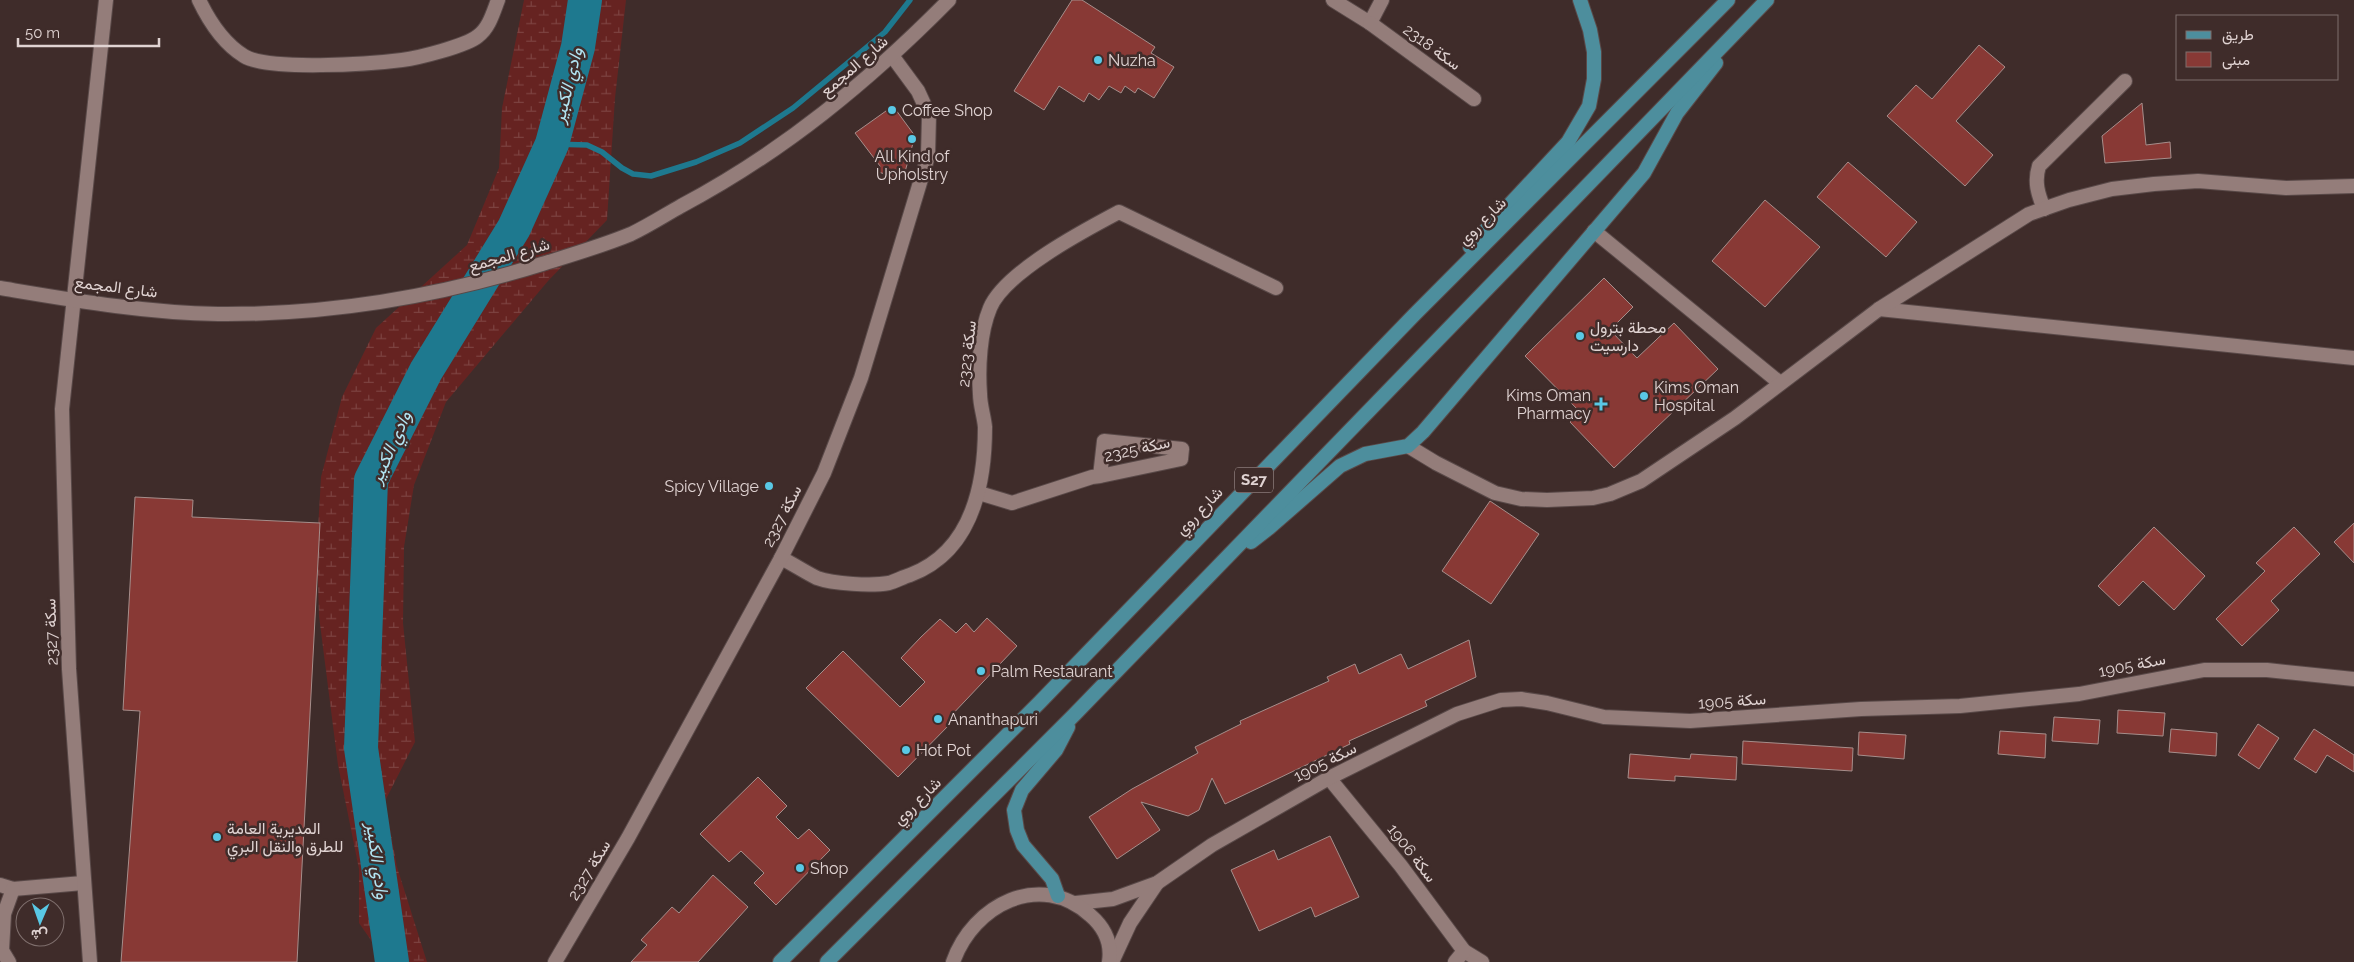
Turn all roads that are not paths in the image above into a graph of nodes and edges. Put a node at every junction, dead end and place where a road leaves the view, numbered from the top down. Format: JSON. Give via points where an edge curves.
{"nodes":[{"id":1,"x":106,"y":0,"type":"edge"},
{"id":2,"x":199,"y":0,"type":"edge"},
{"id":3,"x":498,"y":0,"type":"edge"},
{"id":4,"x":949,"y":0,"type":"edge"},
{"id":5,"x":1333,"y":0,"type":"edge"},
{"id":6,"x":1382,"y":0,"type":"edge"},
{"id":7,"x":1580,"y":0,"type":"edge"},
{"id":8,"x":1728,"y":0,"type":"edge"},
{"id":9,"x":1767,"y":0,"type":"edge"},
{"id":10,"x":1754,"y":12,"type":"junction"},
{"id":11,"x":1370,"y":23,"type":"junction"},
{"id":12,"x":893,"y":57,"type":"junction"},
{"id":13,"x":2125,"y":80,"type":"dead end"},
{"id":14,"x":1474,"y":99,"type":"dead end"},
{"id":15,"x":2354,"y":186,"type":"edge"},
{"id":16,"x":2044,"y":209,"type":"junction"},
{"id":17,"x":1594,"y":231,"type":"junction"},
{"id":18,"x":0,"y":288,"type":"edge"},
{"id":19,"x":1276,"y":288,"type":"dead end"},
{"id":20,"x":74,"y":300,"type":"junction"},
{"id":21,"x":1879,"y":309,"type":"junction"},
{"id":22,"x":1414,"y":315,"type":"junction"},
{"id":23,"x":2354,"y":358,"type":"edge"},
{"id":24,"x":1780,"y":383,"type":"junction"},
{"id":25,"x":1408,"y":446,"type":"junction"},
{"id":26,"x":1100,"y":476,"type":"junction"},
{"id":27,"x":979,"y":493,"type":"junction"},
{"id":28,"x":781,"y":558,"type":"junction"},
{"id":29,"x":1220,"y":564,"type":"junction"},
{"id":30,"x":2354,"y":679,"type":"edge"},
{"id":31,"x":1074,"y":715,"type":"junction"},
{"id":32,"x":1329,"y":778,"type":"junction"},
{"id":33,"x":83,"y":883,"type":"junction"},
{"id":34,"x":1158,"y":883,"type":"junction"},
{"id":35,"x":7,"y":887,"type":"edge"},
{"id":36,"x":1058,"y":896,"type":"junction"},
{"id":37,"x":1076,"y":903,"type":"junction"},
{"id":38,"x":1,"y":948,"type":"edge"},
{"id":39,"x":1460,"y":956,"type":"edge"},
{"id":40,"x":9,"y":962,"type":"edge"},
{"id":41,"x":90,"y":962,"type":"edge"},
{"id":42,"x":555,"y":962,"type":"edge"},
{"id":43,"x":780,"y":962,"type":"edge"},
{"id":44,"x":827,"y":962,"type":"edge"},
{"id":45,"x":953,"y":962,"type":"edge"},
{"id":46,"x":1111,"y":962,"type":"edge"},
{"id":47,"x":1482,"y":962,"type":"edge"}],
"edges":[{"from":1,"to":20,"type":"street","name":"سكة 2327"},
{"from":2,"to":3,"type":"street","via":[[213,27],[244,56],[271,64],[403,60],[461,44],[478,36],[489,24]]},
{"from":4,"to":12,"type":"street","name":"شارع المجمع"},
{"from":5,"to":11,"type":"street","name":"سكة 2318"},
{"from":6,"to":11,"type":"street"},
{"from":7,"to":22,"type":"main road","via":[[1594,52],[1589,106],[1568,142],[1488,225]]},
{"from":8,"to":22,"type":"main road","name":"شارع روي","number":"S27"},
{"from":9,"to":10,"type":"main road","number":"S27"},
{"from":10,"to":17,"type":"main road","via":[[1677,113],[1644,174]]},
{"from":10,"to":29,"type":"main road","number":"S27"},
{"from":11,"to":14,"type":"street","name":"سكة 2318"},
{"from":12,"to":20,"type":"street","name":"شارع المجمع","via":[[832,108],[724,183],[632,233],[489,281],[370,305],[287,313],[216,314],[150,310]]},
{"from":12,"to":28,"type":"street","name":"سكة 2327","via":[[918,91],[929,115],[928,156],[861,378],[824,473]]},
{"from":13,"to":16,"type":"street","via":[[2039,166],[2037,190]]},
{"from":15,"to":16,"type":"street","via":[[2286,188],[2198,181],[2154,184],[2112,189]]},
{"from":16,"to":21,"type":"street","via":[[2029,214]]},
{"from":17,"to":24,"type":"street"},
{"from":17,"to":25,"type":"main road"},
{"from":18,"to":20,"type":"street","name":"شارع المجمع"},
{"from":19,"to":27,"type":"street","name":"سكة 2323","via":[[1119,212],[1034,262],[1009,284],[991,306],[985,328],[980,394],[985,426]]},
{"from":20,"to":33,"type":"street","name":"سكة 2327","via":[[62,410],[69,669]]},
{"from":21,"to":23,"type":"street"},
{"from":21,"to":24,"type":"street"},
{"from":22,"to":43,"type":"main road","name":"شارع روي","number":"S27","via":[[1040,702]]},
{"from":24,"to":25,"type":"street","via":[[1735,418],[1641,480],[1593,498],[1547,500],[1496,493]]},
{"from":25,"to":29,"type":"main road","via":[[1365,454],[1340,466],[1269,528]]},
{"from":26,"to":26,"type":"street","name":"سكة 2325","via":[[1181,460],[1182,449],[1104,441]]},
{"from":26,"to":27,"type":"street","name":"سكة 2325","via":[[1012,503]]},
{"from":27,"to":28,"type":"street","name":"سكة 2323","via":[[969,520],[940,559],[888,583],[858,584],[819,578]]},
{"from":28,"to":42,"type":"street","name":"سكة 2327","via":[[628,838]]},
{"from":29,"to":31,"type":"main road","number":"S27"},
{"from":30,"to":32,"type":"street","name":"سكة 1905","via":[[2266,670],[2204,670],[2079,694],[1960,706],[1690,721],[1604,716],[1547,703],[1501,700],[1457,714]]},
{"from":31,"to":36,"type":"main road","via":[[1056,750],[1022,790],[1014,810],[1017,830],[1024,845],[1052,879]]},
{"from":31,"to":44,"type":"main road","number":"S27"},
{"from":32,"to":34,"type":"street","name":"سكة 1905","via":[[1212,845]]},
{"from":32,"to":39,"type":"street","name":"سكة 1906","via":[[1401,866]]},
{"from":33,"to":35,"type":"street"},
{"from":33,"to":41,"type":"street","name":"سكة 2327"},
{"from":34,"to":37,"type":"street","name":"سكة 1905","via":[[1113,899]]},
{"from":34,"to":46,"type":"street","name":"سكة 1905","via":[[1130,923]]},
{"from":35,"to":38,"type":"street"},
{"from":36,"to":37,"type":"street"},
{"from":36,"to":45,"type":"street","via":[[1027,894],[1005,903],[983,917],[968,933]]},
{"from":37,"to":46,"type":"street","via":[[1103,928]]},
{"from":38,"to":40,"type":"street"},
{"from":39,"to":47,"type":"street","name":"سكة 1906"}]}
